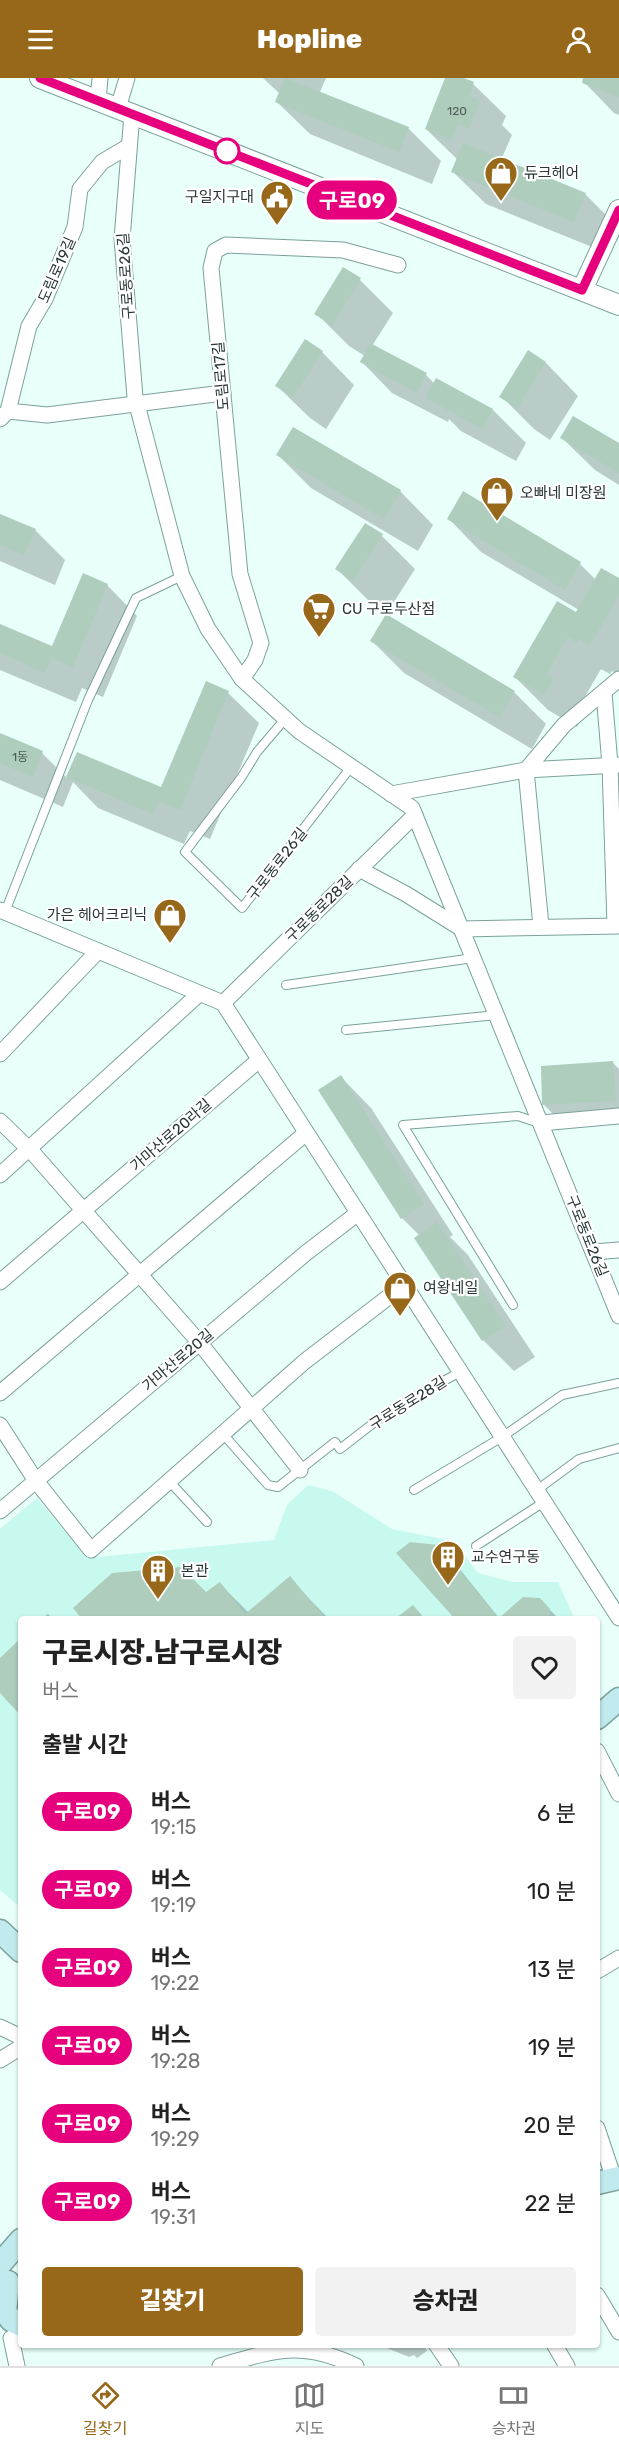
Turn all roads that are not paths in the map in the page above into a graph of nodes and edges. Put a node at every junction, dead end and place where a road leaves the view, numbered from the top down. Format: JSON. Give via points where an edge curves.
{"nodes":[{"id":1,"x":40,"y":78,"type":"edge"},
{"id":2,"x":100,"y":78,"type":"edge"},
{"id":3,"x":127,"y":78,"type":"edge"},
{"id":4,"x":98,"y":101,"type":"junction"},
{"id":5,"x":125,"y":111,"type":"junction"},
{"id":6,"x":129,"y":146,"type":"junction"},
{"id":7,"x":619,"y":210,"type":"edge"},
{"id":8,"x":398,"y":265,"type":"dead end"},
{"id":9,"x":582,"y":290,"type":"junction"},
{"id":10,"x":619,"y":304,"type":"edge"},
{"id":11,"x":223,"y":393,"type":"junction"},
{"id":12,"x":136,"y":403,"type":"junction"},
{"id":13,"x":4,"y":415,"type":"edge"},
{"id":14,"x":182,"y":576,"type":"junction"},
{"id":15,"x":619,"y":679,"type":"edge"},
{"id":16,"x":242,"y":680,"type":"junction"},
{"id":17,"x":604,"y":693,"type":"junction"},
{"id":18,"x":285,"y":719,"type":"junction"},
{"id":19,"x":615,"y":765,"type":"edge"},
{"id":20,"x":351,"y":767,"type":"junction"},
{"id":21,"x":526,"y":770,"type":"junction"},
{"id":22,"x":391,"y":795,"type":"junction"},
{"id":23,"x":415,"y":815,"type":"junction"},
{"id":24,"x":359,"y":869,"type":"junction"},
{"id":25,"x":2,"y":914,"type":"edge"},
{"id":26,"x":541,"y":926,"type":"junction"},
{"id":27,"x":617,"y":926,"type":"edge"},
{"id":28,"x":462,"y":929,"type":"junction"},
{"id":29,"x":98,"y":951,"type":"junction"},
{"id":30,"x":473,"y":958,"type":"junction"},
{"id":31,"x":286,"y":985,"type":"dead end"},
{"id":32,"x":199,"y":994,"type":"junction"},
{"id":33,"x":223,"y":1004,"type":"junction"},
{"id":34,"x":497,"y":1015,"type":"junction"},
{"id":35,"x":346,"y":1030,"type":"dead end"},
{"id":36,"x":0,"y":1054,"type":"edge"},
{"id":37,"x":259,"y":1060,"type":"junction"},
{"id":38,"x":619,"y":1116,"type":"edge"},
{"id":39,"x":0,"y":1121,"type":"edge"},
{"id":40,"x":541,"y":1123,"type":"junction"},
{"id":41,"x":306,"y":1133,"type":"junction"},
{"id":42,"x":28,"y":1149,"type":"junction"},
{"id":43,"x":0,"y":1174,"type":"edge"},
{"id":44,"x":84,"y":1211,"type":"junction"},
{"id":45,"x":358,"y":1214,"type":"junction"},
{"id":46,"x":619,"y":1250,"type":"edge"},
{"id":47,"x":593,"y":1252,"type":"junction"},
{"id":48,"x":141,"y":1276,"type":"junction"},
{"id":49,"x":0,"y":1282,"type":"edge"},
{"id":50,"x":404,"y":1285,"type":"junction"},
{"id":51,"x":513,"y":1305,"type":"dead end"},
{"id":52,"x":619,"y":1316,"type":"edge"},
{"id":53,"x":199,"y":1342,"type":"junction"},
{"id":54,"x":460,"y":1371,"type":"junction"},
{"id":55,"x":619,"y":1383,"type":"edge"},
{"id":56,"x":0,"y":1393,"type":"edge"},
{"id":57,"x":251,"y":1410,"type":"junction"},
{"id":58,"x":0,"y":1425,"type":"edge"},
{"id":59,"x":223,"y":1434,"type":"junction"},
{"id":60,"x":502,"y":1437,"type":"junction"},
{"id":61,"x":619,"y":1448,"type":"edge"},
{"id":62,"x":300,"y":1470,"type":"junction"},
{"id":63,"x":36,"y":1481,"type":"junction"},
{"id":64,"x":169,"y":1481,"type":"junction"},
{"id":65,"x":414,"y":1490,"type":"dead end"},
{"id":66,"x":540,"y":1496,"type":"junction"},
{"id":67,"x":0,"y":1510,"type":"edge"},
{"id":68,"x":207,"y":1522,"type":"dead end"},
{"id":69,"x":476,"y":1546,"type":"dead end"},
{"id":70,"x":619,"y":1618,"type":"edge"},
{"id":71,"x":619,"y":1699,"type":"edge"},
{"id":72,"x":600,"y":1715,"type":"edge"},
{"id":73,"x":600,"y":1757,"type":"edge"},
{"id":74,"x":619,"y":1794,"type":"edge"},
{"id":75,"x":0,"y":1931,"type":"edge"},
{"id":76,"x":18,"y":1948,"type":"edge"},
{"id":77,"x":618,"y":1961,"type":"edge"},
{"id":78,"x":600,"y":1970,"type":"edge"},
{"id":79,"x":0,"y":2027,"type":"edge"},
{"id":80,"x":18,"y":2036,"type":"edge"},
{"id":81,"x":18,"y":2049,"type":"edge"},
{"id":82,"x":0,"y":2060,"type":"edge"},
{"id":83,"x":600,"y":2140,"type":"edge"},
{"id":84,"x":610,"y":2180,"type":"edge"},
{"id":85,"x":18,"y":2248,"type":"edge"},
{"id":86,"x":7,"y":2276,"type":"edge"},
{"id":87,"x":600,"y":2300,"type":"edge"},
{"id":88,"x":619,"y":2332,"type":"edge"},
{"id":89,"x":13,"y":2335,"type":"edge"},
{"id":90,"x":439,"y":2348,"type":"edge"},
{"id":91,"x":556,"y":2348,"type":"edge"},
{"id":92,"x":17,"y":2366,"type":"edge"},
{"id":93,"x":220,"y":2366,"type":"edge"},
{"id":94,"x":356,"y":2366,"type":"edge"},
{"id":95,"x":452,"y":2366,"type":"edge"},
{"id":96,"x":567,"y":2366,"type":"edge"}],
"edges":[{"from":1,"to":4,"type":"street"},
{"from":2,"to":4,"type":"street"},
{"from":3,"to":5,"type":"street","name":"구로동로26길"},
{"from":4,"to":5,"type":"street"},
{"from":5,"to":6,"type":"street","name":"구로동로26길"},
{"from":5,"to":9,"type":"street"},
{"from":6,"to":12,"type":"street","name":"구로동로26길","via":[[122,239]]},
{"from":6,"to":13,"type":"street","name":"도림로19길","via":[[102,162],[80,189],[75,227],[30,326]]},
{"from":7,"to":9,"type":"street"},
{"from":8,"to":11,"type":"street","name":"도림로17길","via":[[344,250],[226,245],[215,251],[211,267]]},
{"from":9,"to":10,"type":"street"},
{"from":11,"to":12,"type":"street"},
{"from":11,"to":16,"type":"street","name":"도림로17길","via":[[240,574],[261,644]]},
{"from":12,"to":13,"type":"street","via":[[47,415]]},
{"from":12,"to":14,"type":"street","name":"구로동로26길"},
{"from":14,"to":16,"type":"street","name":"구로동로26길","via":[[208,629]]},
{"from":14,"to":25,"type":"lane","via":[[136,598],[88,700]]},
{"from":15,"to":17,"type":"street"},
{"from":16,"to":18,"type":"street","name":"구로동로26길"},
{"from":17,"to":19,"type":"street"},
{"from":17,"to":21,"type":"street","via":[[564,725]]},
{"from":18,"to":20,"type":"street","name":"구로동로26길"},
{"from":18,"to":20,"type":"lane","name":"구로동로26길","via":[[185,852],[242,908]]},
{"from":19,"to":21,"type":"street"},
{"from":19,"to":27,"type":"street"},
{"from":20,"to":22,"type":"street","name":"구로동로26길"},
{"from":21,"to":22,"type":"street"},
{"from":21,"to":26,"type":"street"},
{"from":22,"to":23,"type":"street","name":"구로동로26길","via":[[412,808]]},
{"from":23,"to":24,"type":"street","name":"구로동로28길"},
{"from":23,"to":28,"type":"street","name":"구로동로26길"},
{"from":24,"to":28,"type":"street"},
{"from":24,"to":33,"type":"street","name":"구로동로28길"},
{"from":25,"to":29,"type":"street"},
{"from":26,"to":27,"type":"street"},
{"from":26,"to":28,"type":"street"},
{"from":28,"to":30,"type":"street","name":"구로동로26길"},
{"from":29,"to":32,"type":"street"},
{"from":29,"to":36,"type":"street"},
{"from":30,"to":31,"type":"lane"},
{"from":30,"to":34,"type":"street","name":"구로동로26길"},
{"from":32,"to":33,"type":"street"},
{"from":32,"to":42,"type":"street"},
{"from":33,"to":37,"type":"street","name":"구로동로28길"},
{"from":34,"to":35,"type":"lane"},
{"from":34,"to":40,"type":"street","name":"구로동로26길"},
{"from":37,"to":41,"type":"street","name":"구로동로28길"},
{"from":37,"to":44,"type":"street","name":"가마산로20라길"},
{"from":38,"to":40,"type":"street"},
{"from":39,"to":42,"type":"street"},
{"from":40,"to":47,"type":"street","name":"구로동로26길"},
{"from":40,"to":51,"type":"lane","via":[[518,1116],[403,1125]]},
{"from":41,"to":45,"type":"street","name":"구로동로28길"},
{"from":41,"to":48,"type":"street"},
{"from":42,"to":43,"type":"street"},
{"from":42,"to":44,"type":"street"},
{"from":44,"to":48,"type":"street"},
{"from":44,"to":49,"type":"street","name":"가마산로20라길"},
{"from":45,"to":50,"type":"street","name":"구로동로28길"},
{"from":45,"to":53,"type":"street","name":"가마산로20길","via":[[306,1252]]},
{"from":46,"to":47,"type":"street"},
{"from":47,"to":52,"type":"street","name":"구로동로26길"},
{"from":48,"to":53,"type":"street"},
{"from":48,"to":56,"type":"street"},
{"from":50,"to":54,"type":"street","name":"구로동로28길"},
{"from":50,"to":57,"type":"street","via":[[304,1362]]},
{"from":53,"to":57,"type":"street"},
{"from":53,"to":63,"type":"street","name":"가마산로20길"},
{"from":54,"to":60,"type":"street","name":"구로동로28길"},
{"from":54,"to":62,"type":"lane","name":"구로동로28길","via":[[389,1411],[340,1449],[335,1442]]},
{"from":55,"to":60,"type":"lane","via":[[562,1395]]},
{"from":57,"to":59,"type":"street"},
{"from":57,"to":62,"type":"street"},
{"from":58,"to":63,"type":"street"},
{"from":59,"to":62,"type":"lane","name":"구로동로28길","via":[[268,1485],[278,1487]]},
{"from":59,"to":64,"type":"street"},
{"from":60,"to":65,"type":"lane"},
{"from":60,"to":66,"type":"street","name":"구로동로28길"},
{"from":61,"to":66,"type":"lane","via":[[579,1459]]},
{"from":63,"to":64,"type":"street","via":[[91,1550]]},
{"from":63,"to":67,"type":"street","name":"가마산로20길"},
{"from":64,"to":68,"type":"lane"},
{"from":66,"to":69,"type":"lane"},
{"from":66,"to":70,"type":"street","name":"구로동로28길"},
{"from":71,"to":72,"type":"main road"},
{"from":73,"to":74,"type":"street"},
{"from":75,"to":76,"type":"main road"},
{"from":77,"to":78,"type":"street"},
{"from":79,"to":80,"type":"street"},
{"from":81,"to":82,"type":"street"},
{"from":83,"to":84,"type":"street"},
{"from":85,"to":86,"type":"main road"},
{"from":86,"to":89,"type":"main road","via":[[5,2311]]},
{"from":87,"to":88,"type":"street"},
{"from":89,"to":92,"type":"street"},
{"from":90,"to":95,"type":"street"},
{"from":91,"to":96,"type":"street"},
{"from":93,"to":94,"type":"street","via":[[292,2349],[327,2354]]}]}
